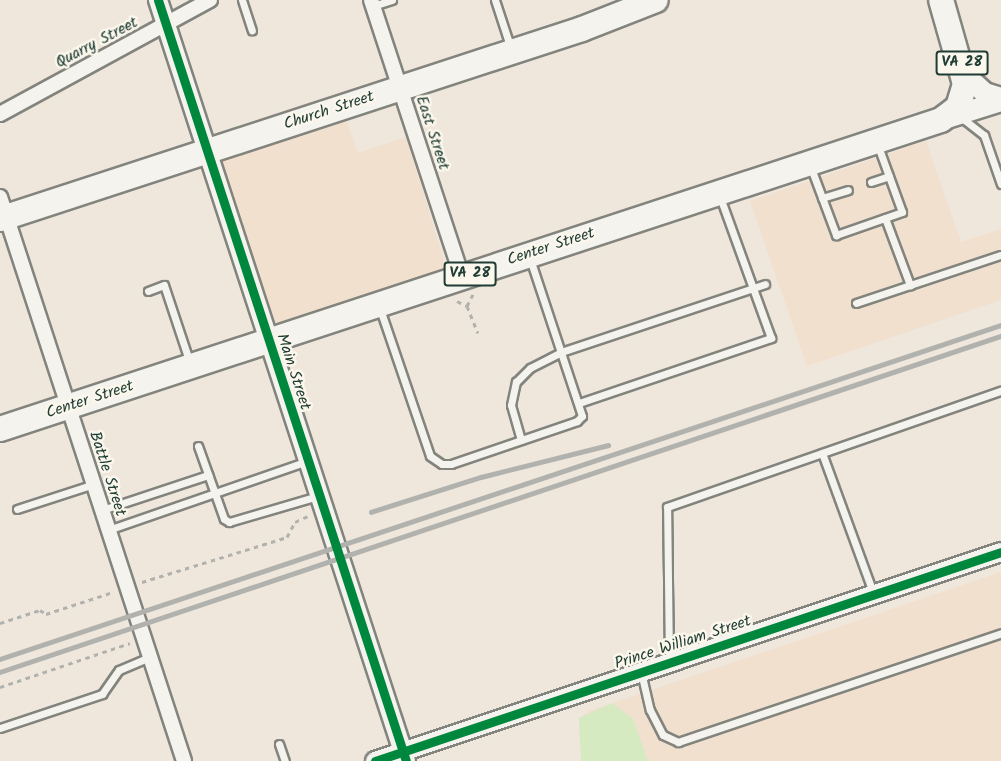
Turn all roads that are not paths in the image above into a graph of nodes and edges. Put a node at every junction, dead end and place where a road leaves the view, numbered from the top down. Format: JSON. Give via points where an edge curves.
{"nodes":[{"id":1,"x":158,"y":0,"type":"edge"},
{"id":2,"x":210,"y":0,"type":"edge"},
{"id":3,"x":242,"y":0,"type":"edge"},
{"id":4,"x":392,"y":0,"type":"edge"},
{"id":5,"x":656,"y":0,"type":"edge"},
{"id":6,"x":940,"y":0,"type":"edge"},
{"id":7,"x":496,"y":2,"type":"edge"},
{"id":8,"x":372,"y":3,"type":"edge"},
{"id":9,"x":166,"y":24,"type":"junction"},
{"id":10,"x":252,"y":30,"type":"dead end"},
{"id":11,"x":512,"y":51,"type":"junction"},
{"id":12,"x":965,"y":75,"type":"junction"},
{"id":13,"x":399,"y":88,"type":"junction"},
{"id":14,"x":1001,"y":99,"type":"edge"},
{"id":15,"x":0,"y":114,"type":"edge"},
{"id":16,"x":949,"y":117,"type":"junction"},
{"id":17,"x":876,"y":141,"type":"junction"},
{"id":18,"x":207,"y":151,"type":"junction"},
{"id":19,"x":810,"y":163,"type":"junction"},
{"id":20,"x":889,"y":176,"type":"junction"},
{"id":21,"x":872,"y":182,"type":"dead end"},
{"id":22,"x":1001,"y":184,"type":"edge"},
{"id":23,"x":848,"y":190,"type":"dead end"},
{"id":24,"x":718,"y":192,"type":"junction"},
{"id":25,"x":822,"y":198,"type":"junction"},
{"id":26,"x":2,"y":211,"type":"edge"},
{"id":27,"x":885,"y":218,"type":"junction"},
{"id":28,"x":528,"y":254,"type":"junction"},
{"id":29,"x":1000,"y":255,"type":"edge"},
{"id":30,"x":462,"y":277,"type":"junction"},
{"id":31,"x":765,"y":285,"type":"dead end"},
{"id":32,"x":909,"y":285,"type":"junction"},
{"id":33,"x":754,"y":288,"type":"junction"},
{"id":34,"x":148,"y":291,"type":"dead end"},
{"id":35,"x":856,"y":303,"type":"dead end"},
{"id":36,"x":378,"y":304,"type":"junction"},
{"id":37,"x":266,"y":341,"type":"junction"},
{"id":38,"x":561,"y":352,"type":"junction"},
{"id":39,"x":191,"y":366,"type":"junction"},
{"id":40,"x":1001,"y":391,"type":"edge"},
{"id":41,"x":579,"y":404,"type":"junction"},
{"id":42,"x":68,"y":407,"type":"junction"},
{"id":43,"x":0,"y":429,"type":"edge"},
{"id":44,"x":521,"y":440,"type":"junction"},
{"id":45,"x":198,"y":446,"type":"dead end"},
{"id":46,"x":822,"y":453,"type":"junction"},
{"id":47,"x":307,"y":462,"type":"junction"},
{"id":48,"x":208,"y":475,"type":"junction"},
{"id":49,"x":94,"y":484,"type":"junction"},
{"id":50,"x":214,"y":494,"type":"junction"},
{"id":51,"x":320,"y":503,"type":"junction"},
{"id":52,"x":17,"y":509,"type":"dead end"},
{"id":53,"x":102,"y":510,"type":"junction"},
{"id":54,"x":108,"y":530,"type":"junction"},
{"id":55,"x":1001,"y":552,"type":"edge"},
{"id":56,"x":874,"y":595,"type":"junction"},
{"id":57,"x":1001,"y":633,"type":"edge"},
{"id":58,"x":150,"y":657,"type":"junction"},
{"id":59,"x":669,"y":663,"type":"junction"},
{"id":60,"x":641,"y":672,"type":"junction"},
{"id":61,"x":0,"y":728,"type":"edge"},
{"id":62,"x":279,"y":744,"type":"dead end"},
{"id":63,"x":404,"y":756,"type":"edge"},
{"id":64,"x":184,"y":761,"type":"edge"},
{"id":65,"x":285,"y":761,"type":"edge"},
{"id":66,"x":375,"y":761,"type":"edge"}],
"edges":[{"from":1,"to":9,"type":"street","name":"Main Street"},
{"from":2,"to":9,"type":"street","name":"Quarry Street"},
{"from":3,"to":10,"type":"lane"},
{"from":4,"to":8,"type":"lane"},
{"from":5,"to":11,"type":"highway","name":"Church Street"},
{"from":6,"to":12,"type":"highway","number":"VA 28"},
{"from":7,"to":11,"type":"lane"},
{"from":8,"to":13,"type":"street","name":"East Street"},
{"from":9,"to":15,"type":"street","name":"Quarry Street"},
{"from":9,"to":18,"type":"street","name":"Main Street"},
{"from":11,"to":13,"type":"highway","name":"Church Street"},
{"from":12,"to":14,"type":"main road","name":"Center Street","via":[[985,93]]},
{"from":12,"to":16,"type":"highway","number":"VA 28","via":[[958,106]]},
{"from":13,"to":18,"type":"highway","name":"Church Street"},
{"from":13,"to":30,"type":"street","name":"East Street"},
{"from":14,"to":16,"type":"main road","name":"Center Street"},
{"from":16,"to":17,"type":"highway","name":"Center Street","number":"VA 28"},
{"from":16,"to":22,"type":"lane","via":[[984,135]]},
{"from":17,"to":19,"type":"highway","name":"Center Street","number":"VA 28"},
{"from":17,"to":20,"type":"lane"},
{"from":18,"to":26,"type":"highway","name":"Church Street"},
{"from":18,"to":37,"type":"street","name":"Main Street"},
{"from":19,"to":24,"type":"highway","name":"Center Street","number":"VA 28"},
{"from":19,"to":25,"type":"lane"},
{"from":20,"to":21,"type":"lane"},
{"from":20,"to":27,"type":"lane","via":[[902,212]]},
{"from":23,"to":25,"type":"lane"},
{"from":24,"to":28,"type":"highway","name":"Center Street","number":"VA 28"},
{"from":24,"to":33,"type":"lane"},
{"from":25,"to":27,"type":"lane","via":[[836,235]]},
{"from":26,"to":42,"type":"street","name":"Battle Street"},
{"from":27,"to":32,"type":"lane"},
{"from":28,"to":30,"type":"highway","name":"Center Street","number":"VA 28"},
{"from":28,"to":38,"type":"lane"},
{"from":29,"to":32,"type":"lane"},
{"from":30,"to":36,"type":"highway","name":"Center Street","number":"VA 28"},
{"from":31,"to":33,"type":"lane"},
{"from":32,"to":35,"type":"lane"},
{"from":33,"to":38,"type":"lane"},
{"from":33,"to":41,"type":"lane","via":[[771,338]]},
{"from":34,"to":39,"type":"lane","via":[[164,285]]},
{"from":36,"to":37,"type":"highway","name":"Center Street","number":"VA 28"},
{"from":36,"to":44,"type":"lane","via":[[430,456],[442,465],[451,464]]},
{"from":37,"to":39,"type":"highway","name":"Center Street","number":"VA 28"},
{"from":37,"to":47,"type":"street","name":"Main Street"},
{"from":38,"to":41,"type":"lane"},
{"from":38,"to":44,"type":"lane","via":[[530,368],[512,391],[511,405]]},
{"from":39,"to":42,"type":"highway","name":"Center Street","number":"VA 28"},
{"from":40,"to":46,"type":"lane"},
{"from":41,"to":44,"type":"lane","via":[[582,413],[576,421]]},
{"from":42,"to":43,"type":"highway","name":"Center Street","number":"VA 28"},
{"from":42,"to":49,"type":"street","name":"Battle Street"},
{"from":45,"to":48,"type":"lane"},
{"from":46,"to":56,"type":"lane"},
{"from":46,"to":59,"type":"lane","via":[[667,507]]},
{"from":47,"to":50,"type":"lane"},
{"from":47,"to":51,"type":"street","name":"Main Street"},
{"from":48,"to":50,"type":"lane"},
{"from":48,"to":53,"type":"lane"},
{"from":49,"to":52,"type":"lane"},
{"from":49,"to":53,"type":"street","name":"Battle Street"},
{"from":50,"to":51,"type":"lane","via":[[228,522]]},
{"from":50,"to":54,"type":"lane"},
{"from":51,"to":63,"type":"street","name":"Main Street"},
{"from":53,"to":54,"type":"street","name":"Battle Street"},
{"from":54,"to":58,"type":"street","name":"Battle Street"},
{"from":55,"to":56,"type":"street","name":"Prince William Street"},
{"from":56,"to":59,"type":"street","name":"Prince William Street"},
{"from":57,"to":60,"type":"lane","via":[[678,742],[663,735],[650,710]]},
{"from":58,"to":61,"type":"lane","via":[[120,670],[102,694]]},
{"from":58,"to":64,"type":"street","name":"Battle Street"},
{"from":59,"to":60,"type":"street","name":"Prince William Street"},
{"from":60,"to":63,"type":"street","name":"Prince William Street"},
{"from":62,"to":65,"type":"lane"},
{"from":63,"to":66,"type":"street","name":"Prince William Street"}]}
